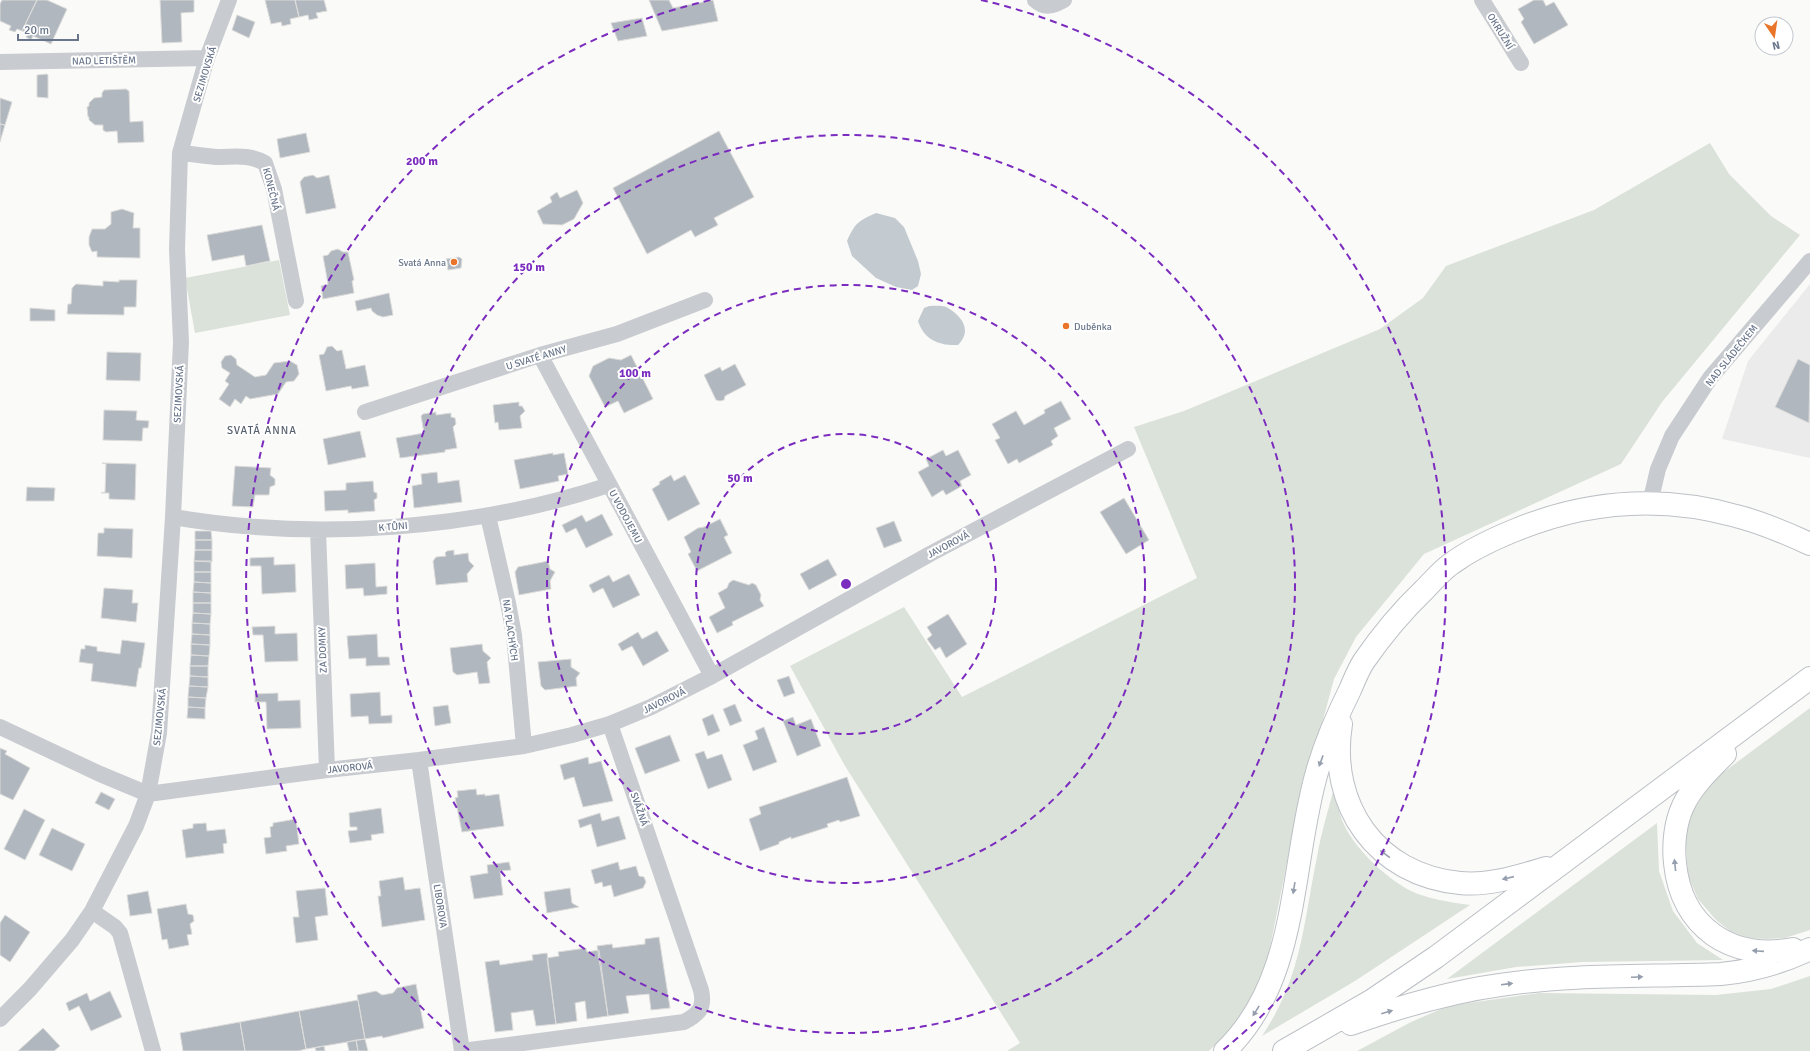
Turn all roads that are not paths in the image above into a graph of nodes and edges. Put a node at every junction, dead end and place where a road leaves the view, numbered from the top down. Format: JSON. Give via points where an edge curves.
{"nodes":[{"id":1,"x":229,"y":0,"type":"edge"},
{"id":2,"x":1064,"y":0,"type":"edge"},
{"id":3,"x":1482,"y":0,"type":"edge"},
{"id":4,"x":1039,"y":3,"type":"edge"},
{"id":5,"x":207,"y":58,"type":"junction"},
{"id":6,"x":0,"y":62,"type":"edge"},
{"id":7,"x":1521,"y":62,"type":"dead end"},
{"id":8,"x":180,"y":153,"type":"junction"},
{"id":9,"x":1810,"y":261,"type":"edge"},
{"id":10,"x":705,"y":300,"type":"dead end"},
{"id":11,"x":296,"y":301,"type":"dead end"},
{"id":12,"x":540,"y":355,"type":"junction"},
{"id":13,"x":365,"y":412,"type":"dead end"},
{"id":14,"x":1128,"y":449,"type":"dead end"},
{"id":15,"x":610,"y":485,"type":"junction"},
{"id":16,"x":1650,"y":503,"type":"junction"},
{"id":17,"x":488,"y":516,"type":"junction"},
{"id":18,"x":172,"y":517,"type":"junction"},
{"id":19,"x":318,"y":530,"type":"junction"},
{"id":20,"x":1810,"y":544,"type":"edge"},
{"id":21,"x":712,"y":676,"type":"junction"},
{"id":22,"x":1810,"y":678,"type":"edge"},
{"id":23,"x":1346,"y":699,"type":"junction"},
{"id":24,"x":1778,"y":702,"type":"junction"},
{"id":25,"x":610,"y":724,"type":"junction"},
{"id":26,"x":0,"y":727,"type":"edge"},
{"id":27,"x":524,"y":746,"type":"junction"},
{"id":28,"x":419,"y":760,"type":"junction"},
{"id":29,"x":327,"y":770,"type":"junction"},
{"id":30,"x":148,"y":794,"type":"junction"},
{"id":31,"x":1559,"y":864,"type":"junction"},
{"id":32,"x":92,"y":911,"type":"junction"},
{"id":33,"x":1810,"y":946,"type":"edge"},
{"id":34,"x":1810,"y":949,"type":"edge"},
{"id":35,"x":0,"y":1019,"type":"edge"},
{"id":36,"x":1291,"y":1047,"type":"edge"},
{"id":37,"x":153,"y":1051,"type":"edge"},
{"id":38,"x":462,"y":1051,"type":"edge"},
{"id":39,"x":1225,"y":1051,"type":"edge"}],
"edges":[{"from":1,"to":5,"type":"street","name":"SEZIMOVSKÁ"},
{"from":2,"to":4,"type":"street","via":[[1055,5]]},
{"from":3,"to":7,"type":"street","name":"OKRUŽNÍ"},
{"from":5,"to":6,"type":"street","name":"NAD LETIŠTĚM"},
{"from":5,"to":8,"type":"street","name":"SEZIMOVSKÁ"},
{"from":8,"to":11,"type":"street","name":"KONEČNÁ","via":[[254,157],[266,163],[274,189]]},
{"from":8,"to":18,"type":"street","name":"SEZIMOVSKÁ","via":[[177,249],[181,342]]},
{"from":9,"to":16,"type":"street","name":"NAD SLÁDEČKEM","via":[[1710,378],[1672,436],[1658,469]]},
{"from":10,"to":12,"type":"street","name":"U SVATÉ ANNY","via":[[617,334]]},
{"from":12,"to":13,"type":"street","name":"U SVATÉ ANNY"},
{"from":12,"to":15,"type":"street","name":"U VODOJEMU"},
{"from":14,"to":21,"type":"street","name":"JAVOROVÁ","via":[[930,554]]},
{"from":15,"to":17,"type":"street","name":"K TŮNI","via":[[576,496]]},
{"from":15,"to":21,"type":"street","name":"U VODOJEMU"},
{"from":16,"to":20,"type":"main road","via":[[1736,516]]},
{"from":16,"to":23,"type":"main road","via":[[1600,506],[1564,513],[1485,543],[1450,565],[1401,612],[1363,663]]},
{"from":17,"to":19,"type":"street","name":"K TŮNI","via":[[388,527]]},
{"from":17,"to":27,"type":"street","name":"NA PLACHÝCH","via":[[514,635]]},
{"from":18,"to":19,"type":"street","name":"K TŮNI","via":[[205,522]]},
{"from":18,"to":30,"type":"street","name":"SEZIMOVSKÁ","via":[[159,733]]},
{"from":19,"to":29,"type":"street","name":"ZA DOMKY"},
{"from":21,"to":25,"type":"street","name":"JAVOROVÁ","via":[[651,707]]},
{"from":22,"to":24,"type":"main road"},
{"from":31,"to":23,"type":"main road","one_way":true,"via":[[1493,881],[1461,883],[1413,871],[1380,850],[1368,838],[1358,822],[1341,774],[1340,735]]},
{"from":23,"to":39,"type":"main road","one_way":true,"via":[[1317,771],[1287,932],[1279,961],[1261,1004],[1249,1023]]},
{"from":24,"to":31,"type":"main road"},
{"from":33,"to":24,"type":"main road","one_way":true,"via":[[1783,951],[1760,951],[1722,942],[1693,915],[1684,900],[1676,871],[1674,840],[1682,807],[1689,794],[1718,761]]},
{"from":25,"to":27,"type":"street","name":"JAVOROVÁ"},
{"from":25,"to":38,"type":"street","name":"SVÁŽNÁ","via":[[701,990],[701,1006],[696,1015],[684,1022]]},
{"from":26,"to":30,"type":"street"},
{"from":27,"to":28,"type":"street","name":"JAVOROVÁ"},
{"from":28,"to":29,"type":"street","name":"JAVOROVÁ"},
{"from":28,"to":38,"type":"street","name":"LIBOROVA"},
{"from":29,"to":30,"type":"street","name":"JAVOROVÁ"},
{"from":30,"to":32,"type":"street","name":"SEZIMOVSKÁ","via":[[136,826]]},
{"from":31,"to":36,"type":"main road","via":[[1414,972],[1371,1001]]},
{"from":32,"to":35,"type":"street","name":"SEZIMOVSKÁ","via":[[72,940]]},
{"from":32,"to":37,"type":"street","via":[[120,933]]},
{"from":36,"to":34,"type":"main road","one_way":true,"via":[[1384,1012],[1499,985],[1542,980],[1746,972],[1772,965]]}]}
